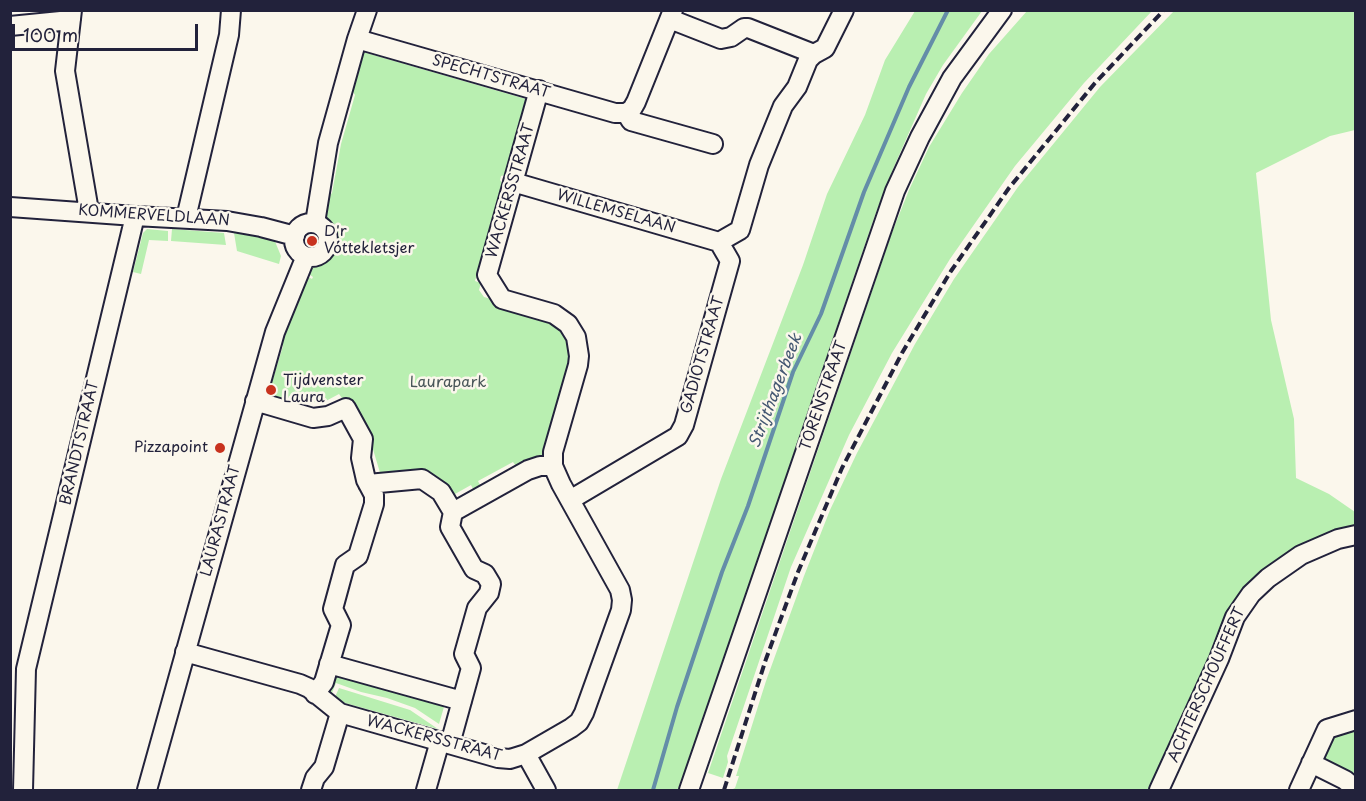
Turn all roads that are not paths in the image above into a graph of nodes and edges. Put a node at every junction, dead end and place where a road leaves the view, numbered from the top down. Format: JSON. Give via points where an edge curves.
{"nodes":[{"id":1,"x":367,"y":10,"type":"edge"},
{"id":2,"x":844,"y":10,"type":"edge"},
{"id":3,"x":1001,"y":13,"type":"edge"},
{"id":4,"x":72,"y":15,"type":"edge"},
{"id":5,"x":671,"y":15,"type":"edge"},
{"id":6,"x":231,"y":16,"type":"edge"},
{"id":7,"x":10,"y":26,"type":"edge"},
{"id":8,"x":357,"y":39,"type":"junction"},
{"id":9,"x":813,"y":54,"type":"junction"},
{"id":10,"x":539,"y":90,"type":"junction"},
{"id":11,"x":630,"y":110,"type":"junction"},
{"id":12,"x":713,"y":144,"type":"dead end"},
{"id":13,"x":513,"y":182,"type":"junction"},
{"id":14,"x":10,"y":207,"type":"edge"},
{"id":15,"x":89,"y":212,"type":"junction"},
{"id":16,"x":135,"y":216,"type":"junction"},
{"id":17,"x":186,"y":218,"type":"junction"},
{"id":18,"x":315,"y":223,"type":"junction"},
{"id":19,"x":295,"y":236,"type":"junction"},
{"id":20,"x":719,"y":242,"type":"junction"},
{"id":21,"x":306,"y":256,"type":"junction"},
{"id":22,"x":255,"y":401,"type":"junction"},
{"id":23,"x":553,"y":466,"type":"junction"},
{"id":24,"x":368,"y":484,"type":"junction"},
{"id":25,"x":570,"y":500,"type":"junction"},
{"id":26,"x":453,"y":512,"type":"junction"},
{"id":27,"x":1356,"y":535,"type":"edge"},
{"id":28,"x":185,"y":652,"type":"junction"},
{"id":29,"x":329,"y":664,"type":"junction"},
{"id":30,"x":18,"y":669,"type":"edge"},
{"id":31,"x":315,"y":694,"type":"junction"},
{"id":32,"x":462,"y":701,"type":"junction"},
{"id":33,"x":340,"y":713,"type":"junction"},
{"id":34,"x":1356,"y":720,"type":"edge"},
{"id":35,"x":445,"y":743,"type":"junction"},
{"id":36,"x":526,"y":754,"type":"junction"},
{"id":37,"x":1311,"y":763,"type":"junction"},
{"id":38,"x":22,"y":790,"type":"edge"},
{"id":39,"x":147,"y":790,"type":"edge"},
{"id":40,"x":311,"y":790,"type":"edge"},
{"id":41,"x":426,"y":790,"type":"edge"},
{"id":42,"x":546,"y":790,"type":"edge"},
{"id":43,"x":690,"y":790,"type":"edge"},
{"id":44,"x":1159,"y":790,"type":"edge"},
{"id":45,"x":1299,"y":790,"type":"edge"},
{"id":46,"x":1353,"y":790,"type":"edge"}],
"edges":[{"from":1,"to":8,"type":"street"},
{"from":2,"to":9,"type":"street","via":[[825,48]]},
{"from":3,"to":43,"type":"street","name":"TORENSTRAAT","via":[[952,78],[896,191]]},
{"from":4,"to":7,"type":"street"},
{"from":4,"to":15,"type":"street","via":[[65,71]]},
{"from":5,"to":9,"type":"street","via":[[721,39],[748,28]]},
{"from":5,"to":11,"type":"street"},
{"from":6,"to":17,"type":"street"},
{"from":8,"to":10,"type":"street","name":"SPECHTSTRAAT"},
{"from":8,"to":18,"type":"street","via":[[328,143]]},
{"from":9,"to":20,"type":"street","via":[[783,106],[759,165],[740,230]]},
{"from":10,"to":11,"type":"street","name":"SPECHTSTRAAT","via":[[615,113]]},
{"from":10,"to":13,"type":"street","name":"WACKERSSTRAAT"},
{"from":11,"to":12,"type":"street","name":"SPECHTSTRAAT","via":[[631,121]]},
{"from":13,"to":20,"type":"street","name":"WILLEMSELAAN"},
{"from":13,"to":23,"type":"street","name":"WACKERSSTRAAT","via":[[488,275],[502,299],[563,318],[579,347]]},
{"from":14,"to":15,"type":"street","name":"KOMMERVELDLAAN"},
{"from":15,"to":16,"type":"street","name":"KOMMERVELDLAAN"},
{"from":16,"to":17,"type":"street","name":"KOMMERVELDLAAN"},
{"from":16,"to":30,"type":"street","name":"BRANDTSTRAAT"},
{"from":17,"to":19,"type":"street","name":"KOMMERVELDLAAN","via":[[237,222]]},
{"from":18,"to":19,"type":"street","via":[[302,225]]},
{"from":18,"to":21,"type":"street","via":[[326,232],[327,244],[320,254]]},
{"from":19,"to":21,"type":"street","via":[[296,247]]},
{"from":20,"to":25,"type":"street","name":"GADIOTSTRAAT","via":[[730,261],[678,436]]},
{"from":21,"to":22,"type":"street","name":"LAURASTRAAT","via":[[274,332]]},
{"from":22,"to":24,"type":"street","via":[[313,418],[346,408],[363,439],[361,458]]},
{"from":22,"to":28,"type":"street","name":"LAURASTRAAT"},
{"from":23,"to":25,"type":"street","name":"WACKERSSTRAAT"},
{"from":23,"to":26,"type":"street","via":[[528,470]]},
{"from":24,"to":26,"type":"street","via":[[422,479],[441,492]]},
{"from":24,"to":29,"type":"street","via":[[374,504],[358,556],[345,565],[333,609],[340,626]]},
{"from":25,"to":36,"type":"street","name":"WACKERSSTRAAT","via":[[620,590],[621,610],[579,722]]},
{"from":26,"to":32,"type":"street","via":[[450,527],[474,569],[485,574],[491,584],[477,608],[464,654],[471,668]]},
{"from":27,"to":44,"type":"street","name":"ACHTERSCHOUFFERT","via":[[1301,555],[1268,578],[1242,606]]},
{"from":28,"to":31,"type":"street","name":"WACKERSSTRAAT","via":[[300,684]]},
{"from":28,"to":39,"type":"street","name":"LAURASTRAAT"},
{"from":29,"to":31,"type":"street","via":[[324,682]]},
{"from":29,"to":32,"type":"street"},
{"from":30,"to":38,"type":"street","name":"BRANDTSTRAAT"},
{"from":31,"to":33,"type":"street","name":"WACKERSSTRAAT"},
{"from":32,"to":35,"type":"street"},
{"from":33,"to":35,"type":"street","name":"WACKERSSTRAAT"},
{"from":33,"to":40,"type":"street","via":[[324,767]]},
{"from":34,"to":37,"type":"street","via":[[1327,729]]},
{"from":35,"to":36,"type":"street","name":"WACKERSSTRAAT","via":[[510,759]]},
{"from":35,"to":41,"type":"street"},
{"from":36,"to":42,"type":"street"},
{"from":37,"to":45,"type":"street"},
{"from":37,"to":46,"type":"street","via":[[1345,780]]}]}
